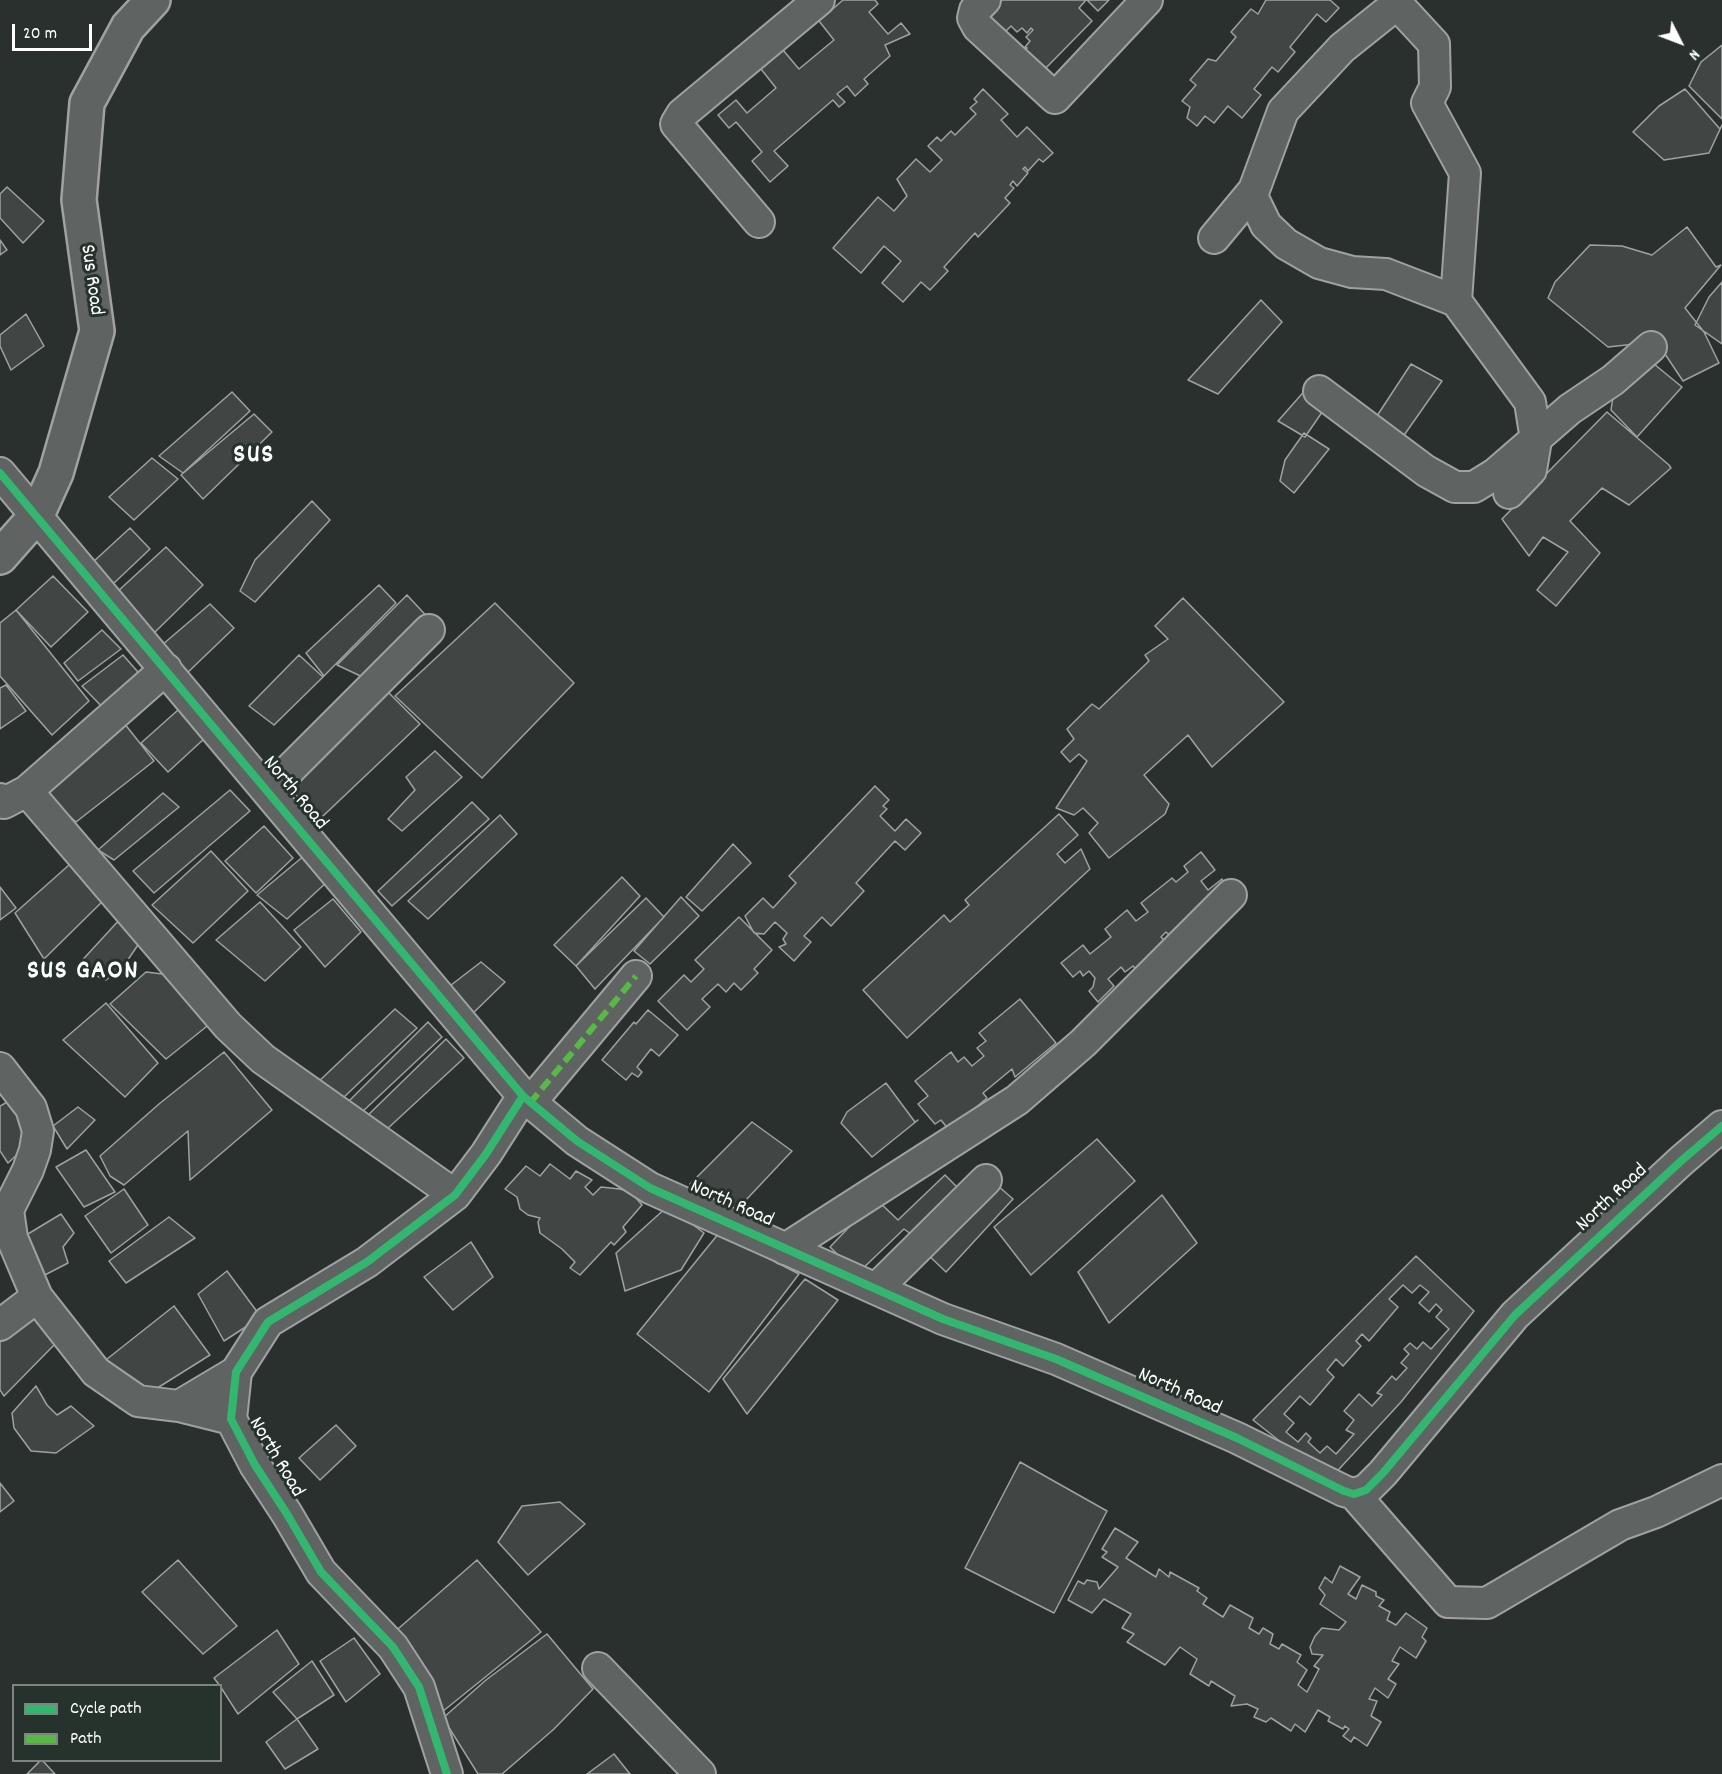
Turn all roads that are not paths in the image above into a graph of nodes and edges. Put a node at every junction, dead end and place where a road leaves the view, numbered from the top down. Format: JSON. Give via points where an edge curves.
{"nodes":[{"id":1,"x":153,"y":0,"type":"edge"},
{"id":2,"x":819,"y":0,"type":"edge"},
{"id":3,"x":984,"y":0,"type":"edge"},
{"id":4,"x":1147,"y":0,"type":"edge"},
{"id":5,"x":1396,"y":2,"type":"edge"},
{"id":6,"x":1251,"y":194,"type":"junction"},
{"id":7,"x":759,"y":222,"type":"dead end"},
{"id":8,"x":1214,"y":238,"type":"dead end"},
{"id":9,"x":1455,"y":301,"type":"junction"},
{"id":10,"x":1651,"y":347,"type":"dead end"},
{"id":11,"x":1319,"y":391,"type":"dead end"},
{"id":12,"x":1536,"y":440,"type":"junction"},
{"id":13,"x":0,"y":472,"type":"edge"},
{"id":14,"x":1509,"y":493,"type":"dead end"},
{"id":15,"x":37,"y":515,"type":"junction"},
{"id":16,"x":0,"y":556,"type":"edge"},
{"id":17,"x":429,"y":630,"type":"dead end"},
{"id":18,"x":166,"y":669,"type":"junction"},
{"id":19,"x":268,"y":791,"type":"junction"},
{"id":20,"x":8,"y":800,"type":"edge"},
{"id":21,"x":1231,"y":895,"type":"dead end"},
{"id":22,"x":636,"y":976,"type":"dead end"},
{"id":23,"x":0,"y":1068,"type":"edge"},
{"id":24,"x":526,"y":1099,"type":"junction"},
{"id":25,"x":1722,"y":1126,"type":"edge"},
{"id":26,"x":986,"y":1180,"type":"dead end"},
{"id":27,"x":455,"y":1195,"type":"junction"},
{"id":28,"x":785,"y":1249,"type":"junction"},
{"id":29,"x":876,"y":1289,"type":"junction"},
{"id":30,"x":36,"y":1297,"type":"junction"},
{"id":31,"x":0,"y":1325,"type":"edge"},
{"id":32,"x":236,"y":1372,"type":"junction"},
{"id":33,"x":179,"y":1406,"type":"junction"},
{"id":34,"x":231,"y":1419,"type":"junction"},
{"id":35,"x":1722,"y":1480,"type":"edge"},
{"id":36,"x":1354,"y":1494,"type":"junction"},
{"id":37,"x":598,"y":1668,"type":"dead end"},
{"id":38,"x":447,"y":1774,"type":"edge"},
{"id":39,"x":700,"y":1774,"type":"edge"}],
"edges":[{"from":1,"to":15,"type":"main road","name":"Sus Road","via":[[128,27],[87,103],[79,200],[97,331],[56,472]]},
{"from":2,"to":7,"type":"street","via":[[682,114],[676,124]]},
{"from":3,"to":4,"type":"street","via":[[973,18],[978,27],[1055,98]]},
{"from":5,"to":6,"type":"street","via":[[1342,48],[1283,111]]},
{"from":5,"to":9,"type":"street","via":[[1434,44],[1435,87],[1427,103],[1465,173]]},
{"from":6,"to":8,"type":"street"},
{"from":6,"to":9,"type":"street","via":[[1266,225],[1286,244],[1319,263],[1352,272],[1386,274]]},
{"from":9,"to":12,"type":"street","via":[[1530,402]]},
{"from":10,"to":12,"type":"street"},
{"from":11,"to":12,"type":"street","via":[[1426,471],[1455,487],[1474,487]]},
{"from":12,"to":14,"type":"street","via":[[1531,470]]},
{"from":13,"to":15,"type":"street","name":"North Road"},
{"from":15,"to":16,"type":"main road","name":"Sus Road"},
{"from":15,"to":18,"type":"street","name":"North Road"},
{"from":17,"to":19,"type":"street"},
{"from":18,"to":19,"type":"street","name":"North Road"},
{"from":18,"to":20,"type":"street"},
{"from":19,"to":24,"type":"street","name":"North Road"},
{"from":20,"to":27,"type":"street","via":[[263,1059]]},
{"from":21,"to":28,"type":"street","via":[[1083,1043],[1017,1100]]},
{"from":22,"to":24,"type":"street"},
{"from":23,"to":30,"type":"street","via":[[31,1108],[38,1131],[28,1170],[8,1210],[12,1238]]},
{"from":24,"to":27,"type":"street","name":"North Road"},
{"from":24,"to":28,"type":"street","name":"North Road","via":[[577,1141],[650,1188]]},
{"from":25,"to":36,"type":"street","name":"North Road","via":[[1515,1315],[1383,1473],[1366,1490]]},
{"from":26,"to":29,"type":"street"},
{"from":27,"to":32,"type":"street","name":"North Road","via":[[367,1262],[268,1322]]},
{"from":28,"to":29,"type":"street","name":"North Road"},
{"from":29,"to":36,"type":"street","name":"North Road","via":[[943,1319],[1056,1359]]},
{"from":30,"to":31,"type":"street"},
{"from":30,"to":33,"type":"street","via":[[96,1372],[138,1401]]},
{"from":32,"to":33,"type":"street"},
{"from":32,"to":34,"type":"street","name":"North Road"},
{"from":33,"to":34,"type":"street"},
{"from":34,"to":38,"type":"street","name":"North Road","via":[[255,1466],[321,1572],[393,1647],[419,1687]]},
{"from":35,"to":36,"type":"street","via":[[1620,1525],[1486,1603],[1448,1602]]},
{"from":37,"to":39,"type":"street"}]}
